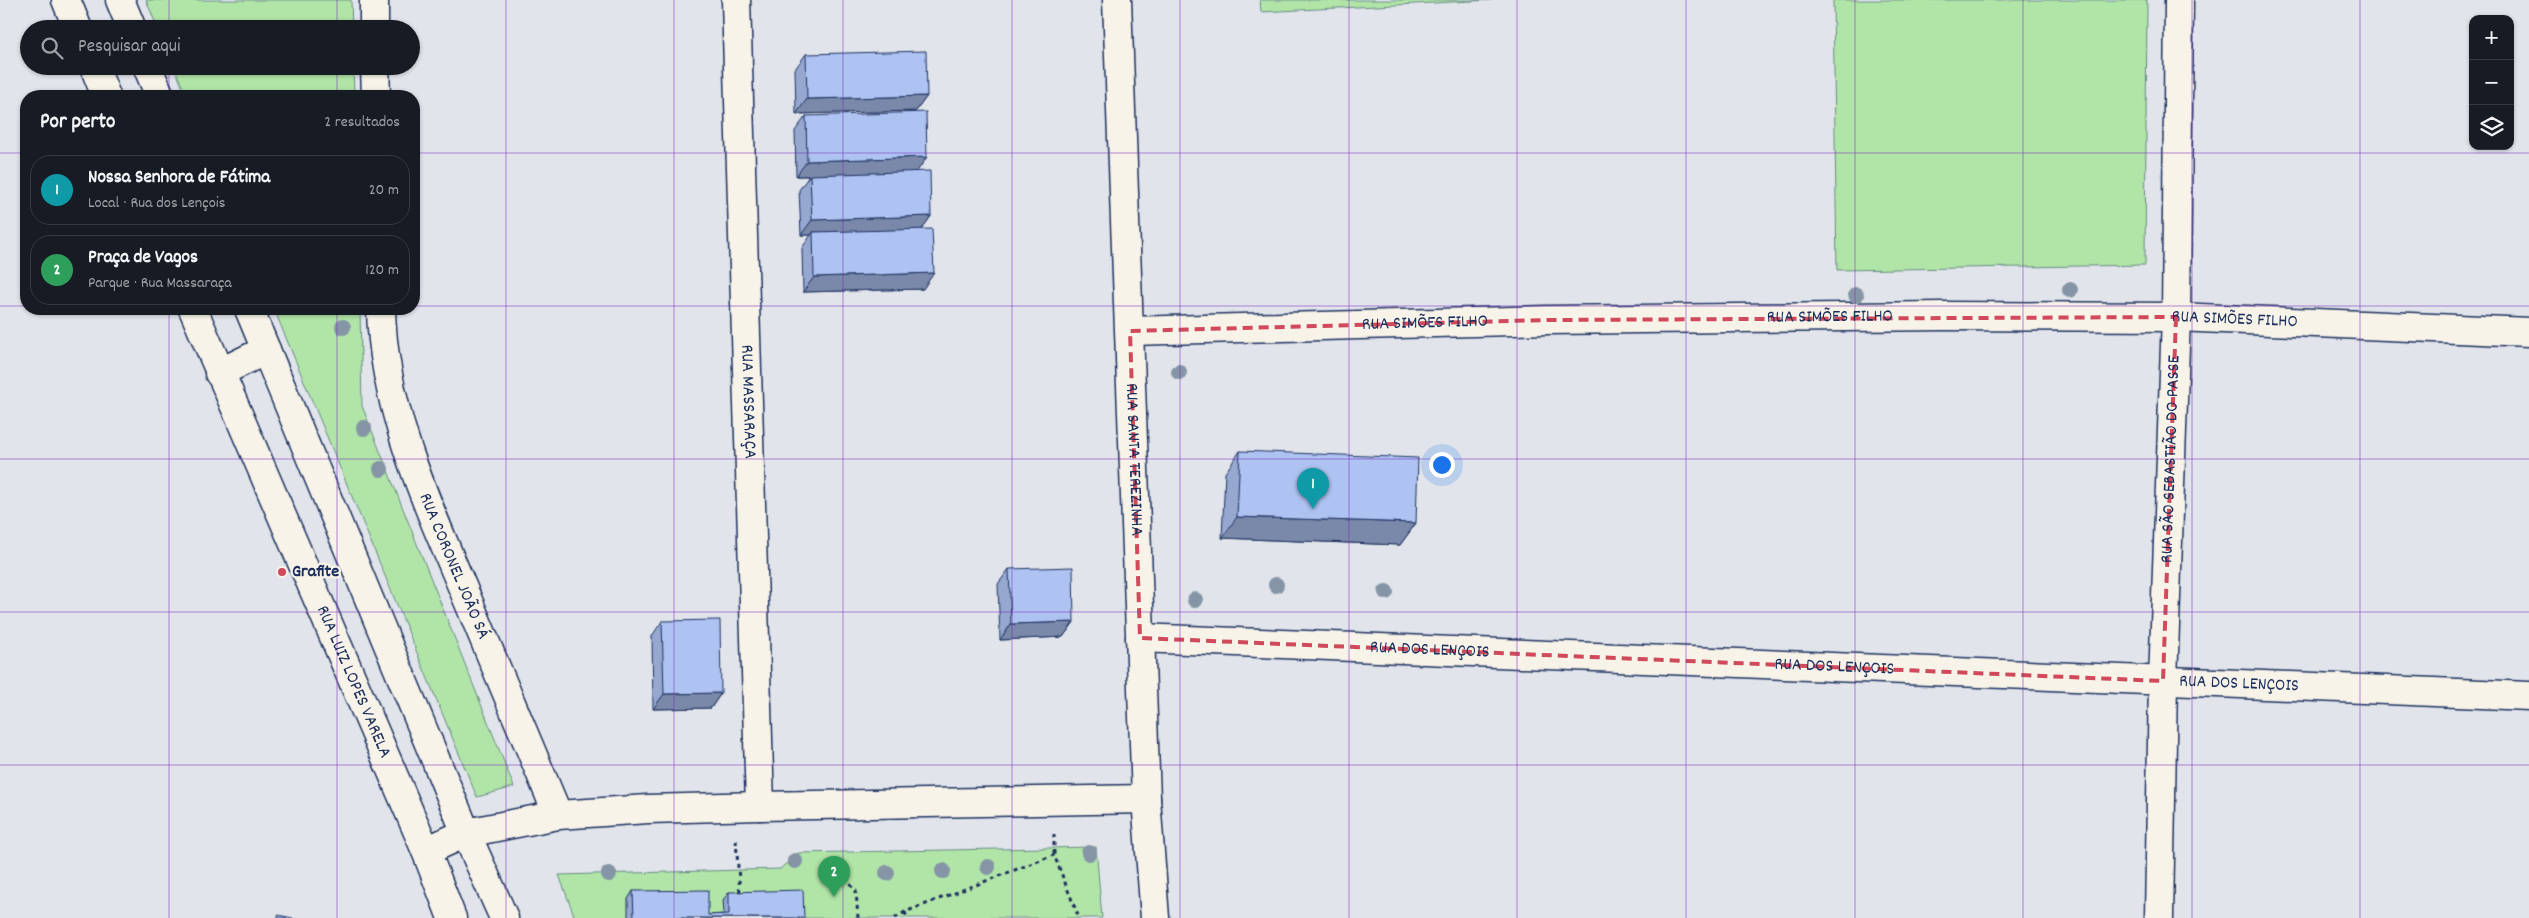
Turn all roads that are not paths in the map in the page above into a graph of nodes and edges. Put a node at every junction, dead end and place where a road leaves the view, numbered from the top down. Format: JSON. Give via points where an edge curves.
{"nodes":[{"id":1,"x":66,"y":0,"type":"edge"},
{"id":2,"x":120,"y":0,"type":"edge"},
{"id":3,"x":374,"y":0,"type":"edge"},
{"id":4,"x":736,"y":0,"type":"edge"},
{"id":5,"x":1117,"y":0,"type":"edge"},
{"id":6,"x":2179,"y":0,"type":"edge"},
{"id":7,"x":74,"y":20,"type":"edge"},
{"id":8,"x":128,"y":20,"type":"edge"},
{"id":9,"x":374,"y":20,"type":"edge"},
{"id":10,"x":98,"y":75,"type":"edge"},
{"id":11,"x":151,"y":75,"type":"edge"},
{"id":12,"x":375,"y":75,"type":"edge"},
{"id":13,"x":104,"y":90,"type":"edge"},
{"id":14,"x":157,"y":90,"type":"edge"},
{"id":15,"x":376,"y":90,"type":"edge"},
{"id":16,"x":195,"y":315,"type":"edge"},
{"id":17,"x":251,"y":315,"type":"edge"},
{"id":18,"x":381,"y":315,"type":"edge"},
{"id":19,"x":2176,"y":317,"type":"junction"},
{"id":20,"x":1130,"y":331,"type":"junction"},
{"id":21,"x":2529,"y":332,"type":"edge"},
{"id":22,"x":266,"y":350,"type":"junction"},
{"id":23,"x":219,"y":373,"type":"junction"},
{"id":24,"x":1140,"y":638,"type":"junction"},
{"id":25,"x":2163,"y":681,"type":"junction"},
{"id":26,"x":2529,"y":696,"type":"edge"},
{"id":27,"x":1146,"y":799,"type":"junction"},
{"id":28,"x":760,"y":806,"type":"junction"},
{"id":29,"x":558,"y":815,"type":"junction"},
{"id":30,"x":466,"y":833,"type":"junction"},
{"id":31,"x":426,"y":851,"type":"junction"},
{"id":32,"x":452,"y":918,"type":"edge"},
{"id":33,"x":504,"y":918,"type":"edge"},
{"id":34,"x":1155,"y":918,"type":"edge"},
{"id":35,"x":2159,"y":918,"type":"edge"}],
"edges":[{"from":1,"to":7,"type":"street"},
{"from":2,"to":8,"type":"street"},
{"from":3,"to":9,"type":"street"},
{"from":4,"to":28,"type":"street","name":"RUA MASSARAÇA"},
{"from":5,"to":20,"type":"street","name":"RUA SANTA TEREZINHA"},
{"from":6,"to":19,"type":"street","name":"RUA SÃO SEBASTIÃO DO PASSE"},
{"from":10,"to":13,"type":"street"},
{"from":11,"to":14,"type":"street"},
{"from":12,"to":15,"type":"street"},
{"from":16,"to":23,"type":"street","name":"RUA LUIZ LOPES VARELA"},
{"from":17,"to":22,"type":"street"},
{"from":18,"to":29,"type":"street","name":"RUA CORONEL JOÃO SÁ","via":[[387,374],[400,427],[433,518]]},
{"from":19,"to":20,"type":"street","name":"RUA SIMÕES FILHO","via":[[1537,320]]},
{"from":19,"to":21,"type":"street","name":"RUA SIMÕES FILHO"},
{"from":19,"to":25,"type":"street","name":"RUA SÃO SEBASTIÃO DO PASSE"},
{"from":20,"to":24,"type":"street","name":"RUA SANTA TEREZINHA"},
{"from":22,"to":23,"type":"street"},
{"from":22,"to":30,"type":"street"},
{"from":23,"to":31,"type":"street","name":"RUA LUIZ LOPES VARELA"},
{"from":24,"to":25,"type":"street","name":"RUA DOS LENÇOIS"},
{"from":24,"to":27,"type":"street","name":"RUA SANTA TEREZINHA"},
{"from":25,"to":26,"type":"street","name":"RUA DOS LENÇOIS"},
{"from":25,"to":35,"type":"street","name":"RUA SÃO SEBASTIÃO DO PASSE"},
{"from":27,"to":28,"type":"street"},
{"from":27,"to":34,"type":"street","name":"RUA SANTA TEREZINHA"},
{"from":28,"to":29,"type":"street"},
{"from":29,"to":30,"type":"street"},
{"from":30,"to":31,"type":"street"},
{"from":30,"to":33,"type":"street"},
{"from":31,"to":32,"type":"street","name":"RUA LUIZ LOPES VARELA"}]}
